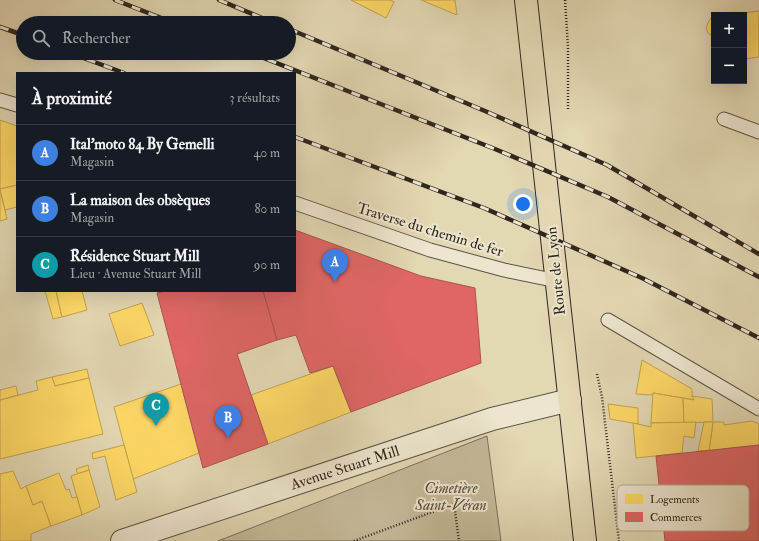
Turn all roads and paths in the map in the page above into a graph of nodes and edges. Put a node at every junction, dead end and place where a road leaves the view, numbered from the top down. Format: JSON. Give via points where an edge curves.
{"nodes":[{"id":1,"x":526,"y":0,"type":"edge"},
{"id":2,"x":0,"y":100,"type":"edge"},
{"id":3,"x":16,"y":106,"type":"edge"},
{"id":4,"x":724,"y":119,"type":"dead end"},
{"id":5,"x":759,"y":132,"type":"edge"},
{"id":6,"x":296,"y":203,"type":"edge"},
{"id":7,"x":557,"y":281,"type":"junction"},
{"id":8,"x":608,"y":320,"type":"dead end"},
{"id":9,"x":597,"y":374,"type":"dead end"},
{"id":10,"x":570,"y":400,"type":"junction"},
{"id":11,"x":759,"y":409,"type":"edge"},
{"id":12,"x":617,"y":524,"type":"edge"},
{"id":13,"x":618,"y":531,"type":"edge"},
{"id":14,"x":122,"y":541,"type":"edge"},
{"id":15,"x":354,"y":541,"type":"edge"},
{"id":16,"x":460,"y":541,"type":"edge"},
{"id":17,"x":585,"y":541,"type":"edge"},
{"id":18,"x":619,"y":541,"type":"edge"}],
"edges":[{"from":1,"to":7,"type":"main road","name":"Route de Lyon"},
{"from":2,"to":3,"type":"lane"},
{"from":4,"to":5,"type":"lane"},
{"from":6,"to":7,"type":"lane","name":"Traverse du chemin de fer","via":[[430,250]]},
{"from":7,"to":10,"type":"main road","name":"Route de Lyon"},
{"from":8,"to":11,"type":"lane"},
{"from":9,"to":12,"type":"path"},
{"from":10,"to":14,"type":"street","name":"Avenue Stuart Mill","via":[[492,419]]},
{"from":10,"to":17,"type":"main road","name":"Route de Lyon"},
{"from":13,"to":18,"type":"path"},
{"from":15,"to":16,"type":"path","via":[[454,504]]}]}
